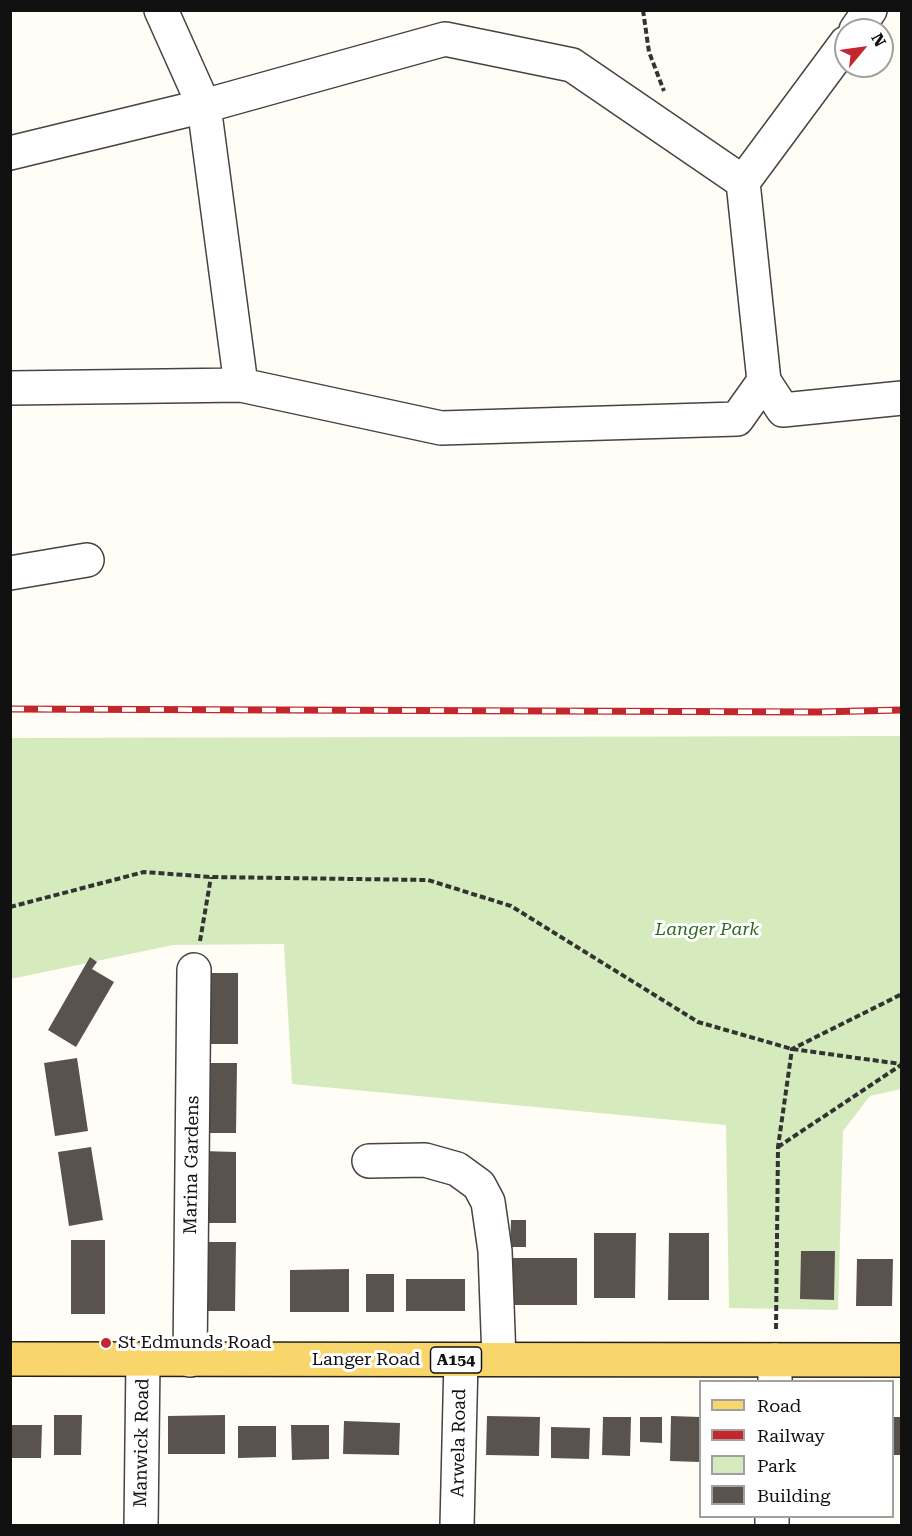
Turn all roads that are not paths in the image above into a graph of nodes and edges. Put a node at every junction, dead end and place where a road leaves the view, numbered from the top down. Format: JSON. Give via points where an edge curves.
{"nodes":[{"id":1,"x":161,"y":10,"type":"edge"},
{"id":2,"x":834,"y":59,"type":"edge"},
{"id":3,"x":204,"y":106,"type":"junction"},
{"id":4,"x":10,"y":153,"type":"edge"},
{"id":5,"x":743,"y":182,"type":"junction"},
{"id":6,"x":764,"y":381,"type":"junction"},
{"id":7,"x":241,"y":385,"type":"junction"},
{"id":8,"x":10,"y":388,"type":"edge"},
{"id":9,"x":902,"y":398,"type":"edge"},
{"id":10,"x":87,"y":560,"type":"dead end"},
{"id":11,"x":10,"y":573,"type":"edge"},
{"id":12,"x":194,"y":970,"type":"road end"},
{"id":13,"x":369,"y":1161,"type":"dead end"},
{"id":14,"x":10,"y":1359,"type":"edge"},
{"id":15,"x":499,"y":1359,"type":"junction"},
{"id":16,"x":143,"y":1360,"type":"junction"},
{"id":17,"x":190,"y":1360,"type":"junction"},
{"id":18,"x":461,"y":1360,"type":"junction"},
{"id":19,"x":902,"y":1360,"type":"edge"},
{"id":20,"x":775,"y":1371,"type":"edge"},
{"id":21,"x":141,"y":1526,"type":"edge"},
{"id":22,"x":457,"y":1526,"type":"edge"}],
"edges":[{"from":1,"to":3,"type":"street"},
{"from":2,"to":5,"type":"street"},
{"from":3,"to":4,"type":"street"},
{"from":3,"to":5,"type":"street","via":[[445,39],[572,65]]},
{"from":3,"to":7,"type":"street"},
{"from":5,"to":6,"type":"street"},
{"from":6,"to":7,"type":"street","via":[[736,419],[441,428]]},
{"from":6,"to":9,"type":"street","via":[[783,411]]},
{"from":7,"to":8,"type":"street"},
{"from":10,"to":11,"type":"street"},
{"from":12,"to":17,"type":"street","name":"Marina Gardens"},
{"from":13,"to":15,"type":"street","via":[[425,1160],[457,1169],[478,1185],[488,1202],[495,1251]]},
{"from":14,"to":16,"type":"main road","name":"Langer Road","number":"A154"},
{"from":15,"to":18,"type":"main road","name":"Langer Road","number":"A154"},
{"from":15,"to":20,"type":"main road","name":"Langer Road","number":"A154"},
{"from":16,"to":17,"type":"main road","name":"Langer Road","number":"A154"},
{"from":16,"to":21,"type":"street","name":"Manwick Road"},
{"from":17,"to":18,"type":"main road","name":"Langer Road","number":"A154"},
{"from":18,"to":22,"type":"street","name":"Arwela Road"},
{"from":19,"to":20,"type":"main road","name":"Langer Road","number":"A154"}]}
